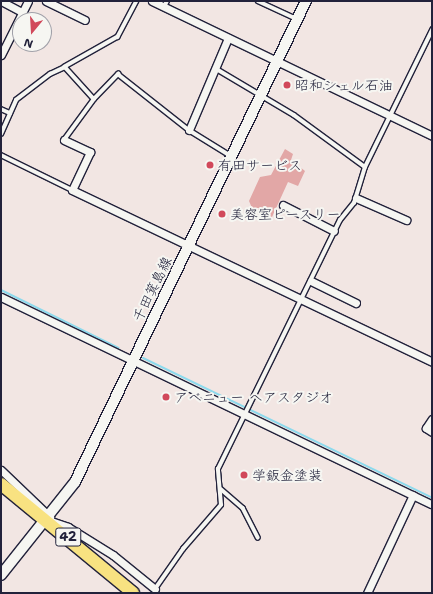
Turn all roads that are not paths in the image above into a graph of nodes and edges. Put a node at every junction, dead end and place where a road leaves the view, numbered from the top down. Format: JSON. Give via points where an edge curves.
{"nodes":[{"id":1,"x":1,"y":1,"type":"edge"},
{"id":2,"x":28,"y":1,"type":"edge"},
{"id":3,"x":46,"y":1,"type":"edge"},
{"id":4,"x":138,"y":1,"type":"edge"},
{"id":5,"x":152,"y":1,"type":"edge"},
{"id":6,"x":258,"y":1,"type":"edge"},
{"id":7,"x":306,"y":1,"type":"edge"},
{"id":8,"x":166,"y":4,"type":"edge"},
{"id":9,"x":22,"y":12,"type":"joint"},
{"id":10,"x":297,"y":19,"type":"junction"},
{"id":11,"x":85,"y":20,"type":"dead end"},
{"id":12,"x":432,"y":30,"type":"edge"},
{"id":13,"x":12,"y":32,"type":"edge"},
{"id":14,"x":228,"y":38,"type":"junction"},
{"id":15,"x":1,"y":55,"type":"edge"},
{"id":16,"x":276,"y":62,"type":"junction"},
{"id":17,"x":65,"y":67,"type":"junction"},
{"id":18,"x":216,"y":68,"type":"junction"},
{"id":19,"x":260,"y":96,"type":"junction"},
{"id":20,"x":94,"y":99,"type":"junction"},
{"id":21,"x":1,"y":109,"type":"edge"},
{"id":22,"x":10,"y":113,"type":"junction"},
{"id":23,"x":391,"y":116,"type":"junction"},
{"id":24,"x":189,"y":130,"type":"junction"},
{"id":25,"x":1,"y":134,"type":"edge"},
{"id":26,"x":432,"y":136,"type":"edge"},
{"id":27,"x":64,"y":140,"type":"joint"},
{"id":28,"x":1,"y":155,"type":"edge"},
{"id":29,"x":231,"y":156,"type":"junction"},
{"id":30,"x":365,"y":167,"type":"junction"},
{"id":31,"x":72,"y":190,"type":"junction"},
{"id":32,"x":356,"y":198,"type":"junction"},
{"id":33,"x":283,"y":205,"type":"dead end"},
{"id":34,"x":406,"y":220,"type":"dead end"},
{"id":35,"x":334,"y":231,"type":"junction"},
{"id":36,"x":188,"y":245,"type":"junction"},
{"id":37,"x":311,"y":281,"type":"junction"},
{"id":38,"x":1,"y":297,"type":"edge"},
{"id":39,"x":301,"y":301,"type":"junction"},
{"id":40,"x":356,"y":303,"type":"dead end"},
{"id":41,"x":133,"y":361,"type":"junction"},
{"id":42,"x":432,"y":362,"type":"edge"},
{"id":43,"x":246,"y":413,"type":"junction"},
{"id":44,"x":432,"y":419,"type":"edge"},
{"id":45,"x":432,"y":432,"type":"edge"},
{"id":46,"x":1,"y":470,"type":"edge"},
{"id":47,"x":1,"y":484,"type":"edge"},
{"id":48,"x":221,"y":489,"type":"junction"},
{"id":49,"x":413,"y":495,"type":"junction"},
{"id":50,"x":432,"y":504,"type":"edge"},
{"id":51,"x":46,"y":521,"type":"junction"},
{"id":52,"x":258,"y":537,"type":"dead end"},
{"id":53,"x":1,"y":575,"type":"edge"},
{"id":54,"x":155,"y":589,"type":"joint"},
{"id":55,"x":133,"y":593,"type":"edge"},
{"id":56,"x":367,"y":593,"type":"edge"}],
"edges":[{"from":1,"to":9,"type":"street"},
{"from":2,"to":9,"type":"street"},
{"from":3,"to":11,"type":"street"},
{"from":4,"to":17,"type":"lane","via":[[118,37]]},
{"from":5,"to":8,"type":"street"},
{"from":6,"to":10,"type":"lane"},
{"from":7,"to":10,"type":"main road","name":"千田箕島線"},
{"from":8,"to":14,"type":"street"},
{"from":10,"to":16,"type":"main road","name":"千田箕島線"},
{"from":12,"to":23,"type":"lane"},
{"from":13,"to":15,"type":"street"},
{"from":14,"to":16,"type":"street"},
{"from":14,"to":18,"type":"street"},
{"from":16,"to":19,"type":"main road","name":"千田箕島線"},
{"from":16,"to":23,"type":"street"},
{"from":17,"to":20,"type":"lane"},
{"from":17,"to":22,"type":"lane","via":[[19,97]]},
{"from":18,"to":19,"type":"lane"},
{"from":18,"to":24,"type":"street"},
{"from":19,"to":29,"type":"main road","name":"千田箕島線"},
{"from":19,"to":30,"type":"lane","via":[[331,140]]},
{"from":20,"to":24,"type":"lane","via":[[118,74]]},
{"from":20,"to":27,"type":"lane"},
{"from":21,"to":22,"type":"lane"},
{"from":22,"to":25,"type":"lane"},
{"from":23,"to":26,"type":"street"},
{"from":23,"to":30,"type":"lane"},
{"from":24,"to":29,"type":"lane"},
{"from":27,"to":31,"type":"street","via":[[90,152]]},
{"from":28,"to":31,"type":"lane"},
{"from":29,"to":36,"type":"main road","name":"千田箕島線"},
{"from":30,"to":32,"type":"lane"},
{"from":31,"to":36,"type":"street"},
{"from":32,"to":34,"type":"street"},
{"from":32,"to":35,"type":"lane"},
{"from":33,"to":35,"type":"street"},
{"from":35,"to":37,"type":"lane"},
{"from":36,"to":39,"type":"street"},
{"from":36,"to":41,"type":"main road","name":"千田箕島線"},
{"from":37,"to":39,"type":"lane"},
{"from":37,"to":40,"type":"street"},
{"from":38,"to":41,"type":"street"},
{"from":39,"to":42,"type":"street"},
{"from":39,"to":43,"type":"lane"},
{"from":41,"to":43,"type":"street"},
{"from":41,"to":51,"type":"main road","name":"千田箕島線","via":[[75,482]]},
{"from":43,"to":48,"type":"lane","via":[[218,469]]},
{"from":43,"to":49,"type":"street"},
{"from":44,"to":45,"type":"street","via":[[426,428]]},
{"from":46,"to":51,"type":"street"},
{"from":47,"to":51,"type":"highway","number":"42"},
{"from":48,"to":52,"type":"lane","via":[[243,508]]},
{"from":48,"to":54,"type":"lane","via":[[222,505],[183,549]]},
{"from":49,"to":50,"type":"street"},
{"from":49,"to":56,"type":"street"},
{"from":51,"to":53,"type":"main road","name":"千田箕島線"},
{"from":51,"to":54,"type":"street","via":[[68,527],[113,555]]},
{"from":51,"to":55,"type":"highway","number":"42"}]}
